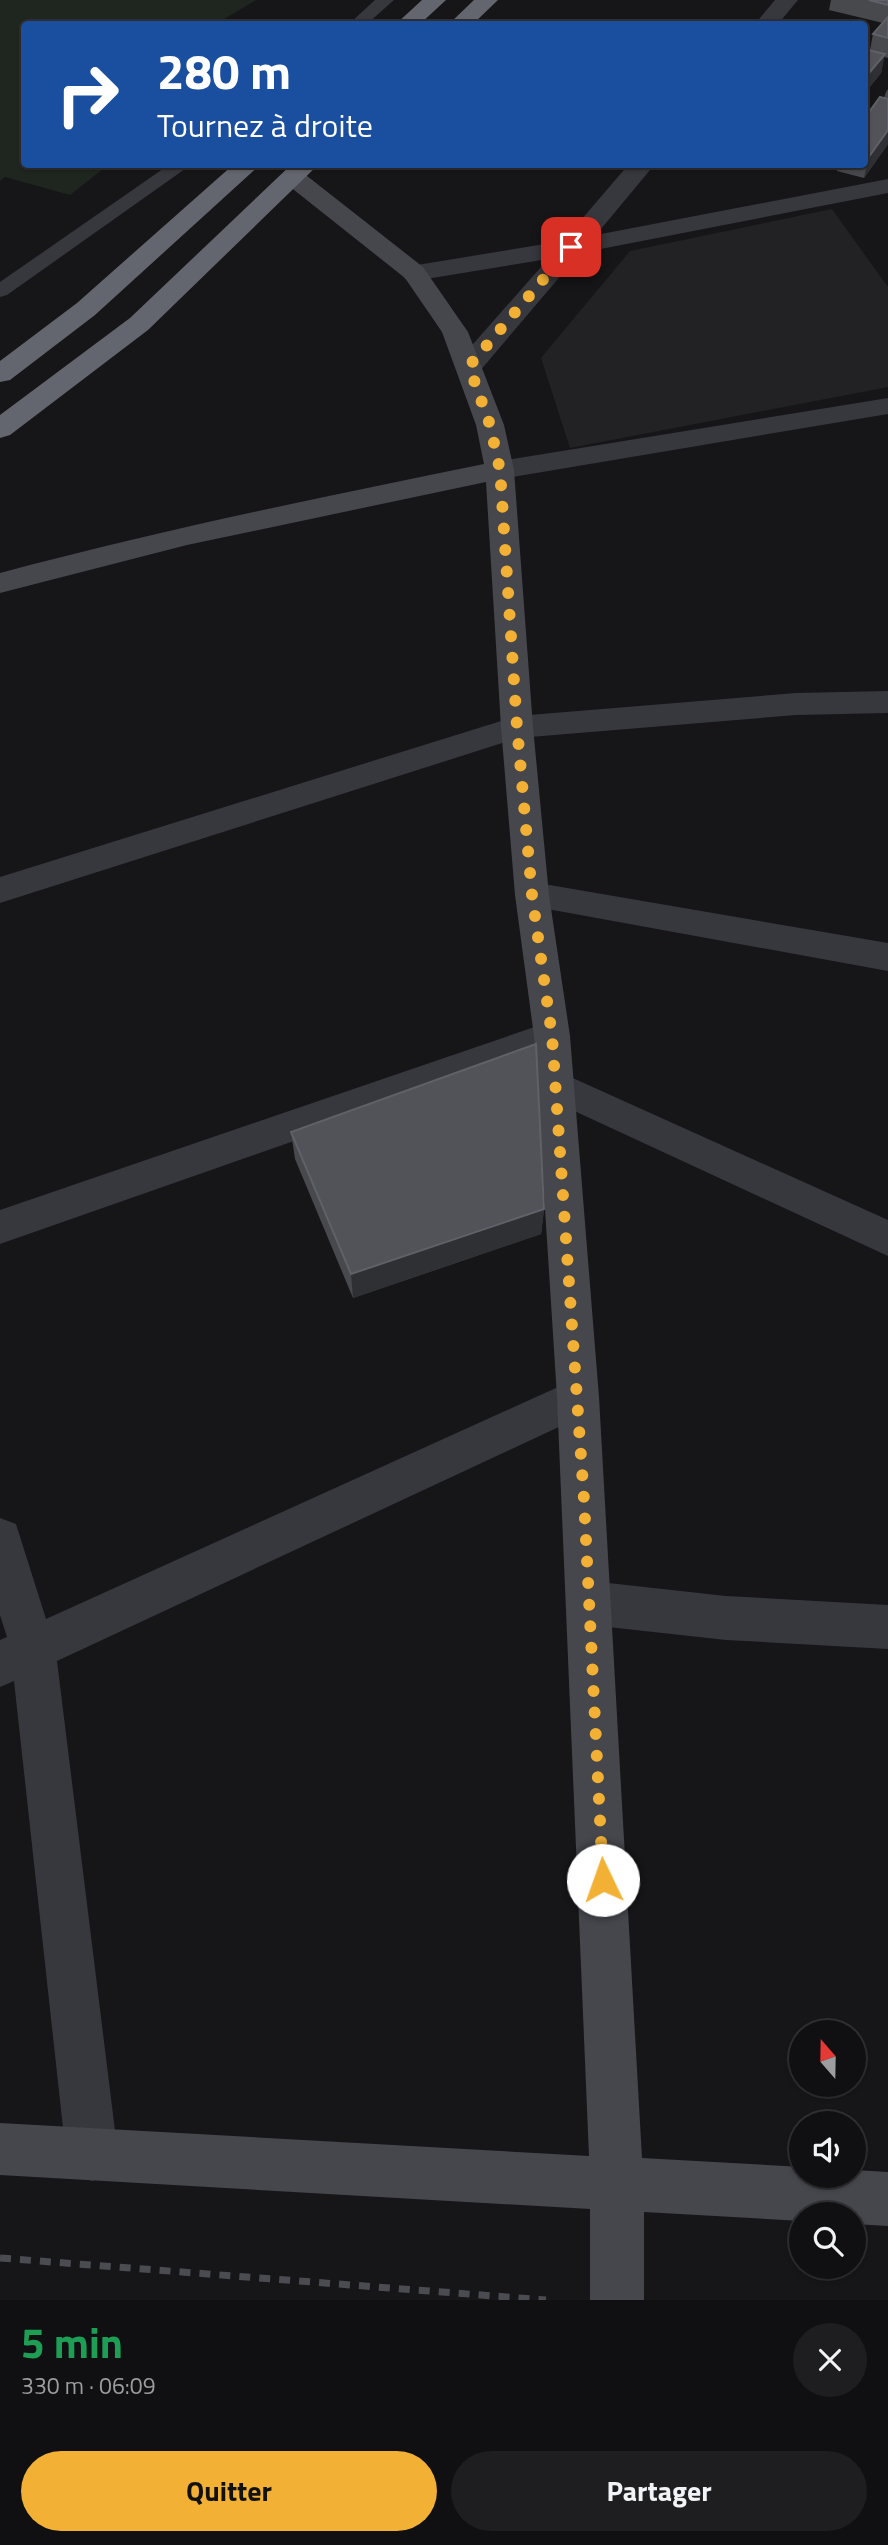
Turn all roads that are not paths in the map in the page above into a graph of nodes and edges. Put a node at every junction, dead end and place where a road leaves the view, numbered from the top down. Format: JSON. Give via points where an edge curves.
{"nodes":[{"id":1,"x":386,"y":0,"type":"edge"},
{"id":2,"x":435,"y":0,"type":"edge"},
{"id":3,"x":487,"y":0,"type":"edge"},
{"id":4,"x":787,"y":0,"type":"edge"},
{"id":5,"x":361,"y":21,"type":"edge"},
{"id":6,"x":410,"y":21,"type":"edge"},
{"id":7,"x":463,"y":21,"type":"edge"},
{"id":8,"x":769,"y":21,"type":"edge"},
{"id":9,"x":177,"y":168,"type":"edge"},
{"id":10,"x":245,"y":168,"type":"edge"},
{"id":11,"x":640,"y":168,"type":"edge"},
{"id":12,"x":300,"y":171,"type":"edge"},
{"id":13,"x":888,"y":186,"type":"edge"},
{"id":14,"x":571,"y":247,"type":"junction"},
{"id":15,"x":415,"y":273,"type":"junction"},
{"id":16,"x":0,"y":291,"type":"edge"},
{"id":17,"x":469,"y":366,"type":"junction"},
{"id":18,"x":0,"y":374,"type":"edge"},
{"id":19,"x":888,"y":405,"type":"edge"},
{"id":20,"x":0,"y":429,"type":"edge"},
{"id":21,"x":500,"y":470,"type":"junction"},
{"id":22,"x":0,"y":583,"type":"edge"},
{"id":23,"x":888,"y":702,"type":"edge"},
{"id":24,"x":517,"y":727,"type":"junction"},
{"id":25,"x":0,"y":890,"type":"edge"},
{"id":26,"x":532,"y":895,"type":"junction"},
{"id":27,"x":888,"y":957,"type":"edge"},
{"id":28,"x":552,"y":1036,"type":"junction"},
{"id":29,"x":555,"y":1085,"type":"junction"},
{"id":30,"x":0,"y":1227,"type":"edge"},
{"id":31,"x":888,"y":1239,"type":"edge"},
{"id":32,"x":578,"y":1397,"type":"junction"},
{"id":33,"x":0,"y":1539,"type":"edge"},
{"id":34,"x":590,"y":1603,"type":"junction"},
{"id":35,"x":888,"y":1627,"type":"edge"},
{"id":36,"x":17,"y":1657,"type":"edge"},
{"id":37,"x":0,"y":2150,"type":"edge"},
{"id":38,"x":92,"y":2155,"type":"junction"},
{"id":39,"x":617,"y":2185,"type":"junction"},
{"id":40,"x":888,"y":2199,"type":"edge"},
{"id":41,"x":617,"y":2300,"type":"edge"}],
"edges":[{"from":1,"to":5,"type":"lane"},
{"from":2,"to":6,"type":"highway"},
{"from":3,"to":7,"type":"highway"},
{"from":4,"to":8,"type":"street"},
{"from":9,"to":16,"type":"lane"},
{"from":10,"to":18,"type":"highway","via":[[86,309]]},
{"from":11,"to":14,"type":"street"},
{"from":12,"to":15,"type":"main road"},
{"from":12,"to":20,"type":"highway","via":[[139,324]]},
{"from":13,"to":14,"type":"street"},
{"from":14,"to":15,"type":"street"},
{"from":14,"to":17,"type":"street"},
{"from":15,"to":17,"type":"main road","via":[[455,332]]},
{"from":17,"to":21,"type":"main road"},
{"from":19,"to":21,"type":"street"},
{"from":21,"to":22,"type":"main road","via":[[94,556]]},
{"from":21,"to":24,"type":"main road"},
{"from":23,"to":24,"type":"street","via":[[796,704]]},
{"from":24,"to":25,"type":"street"},
{"from":24,"to":26,"type":"main road"},
{"from":26,"to":27,"type":"street"},
{"from":26,"to":28,"type":"main road"},
{"from":28,"to":29,"type":"main road"},
{"from":28,"to":30,"type":"street"},
{"from":29,"to":31,"type":"street"},
{"from":29,"to":32,"type":"main road"},
{"from":32,"to":34,"type":"main road"},
{"from":32,"to":36,"type":"street"},
{"from":33,"to":36,"type":"street"},
{"from":34,"to":35,"type":"street","via":[[726,1618]]},
{"from":34,"to":39,"type":"main road"},
{"from":36,"to":38,"type":"street"},
{"from":37,"to":38,"type":"main road"},
{"from":38,"to":39,"type":"main road"},
{"from":39,"to":40,"type":"main road"},
{"from":39,"to":41,"type":"main road"}]}
